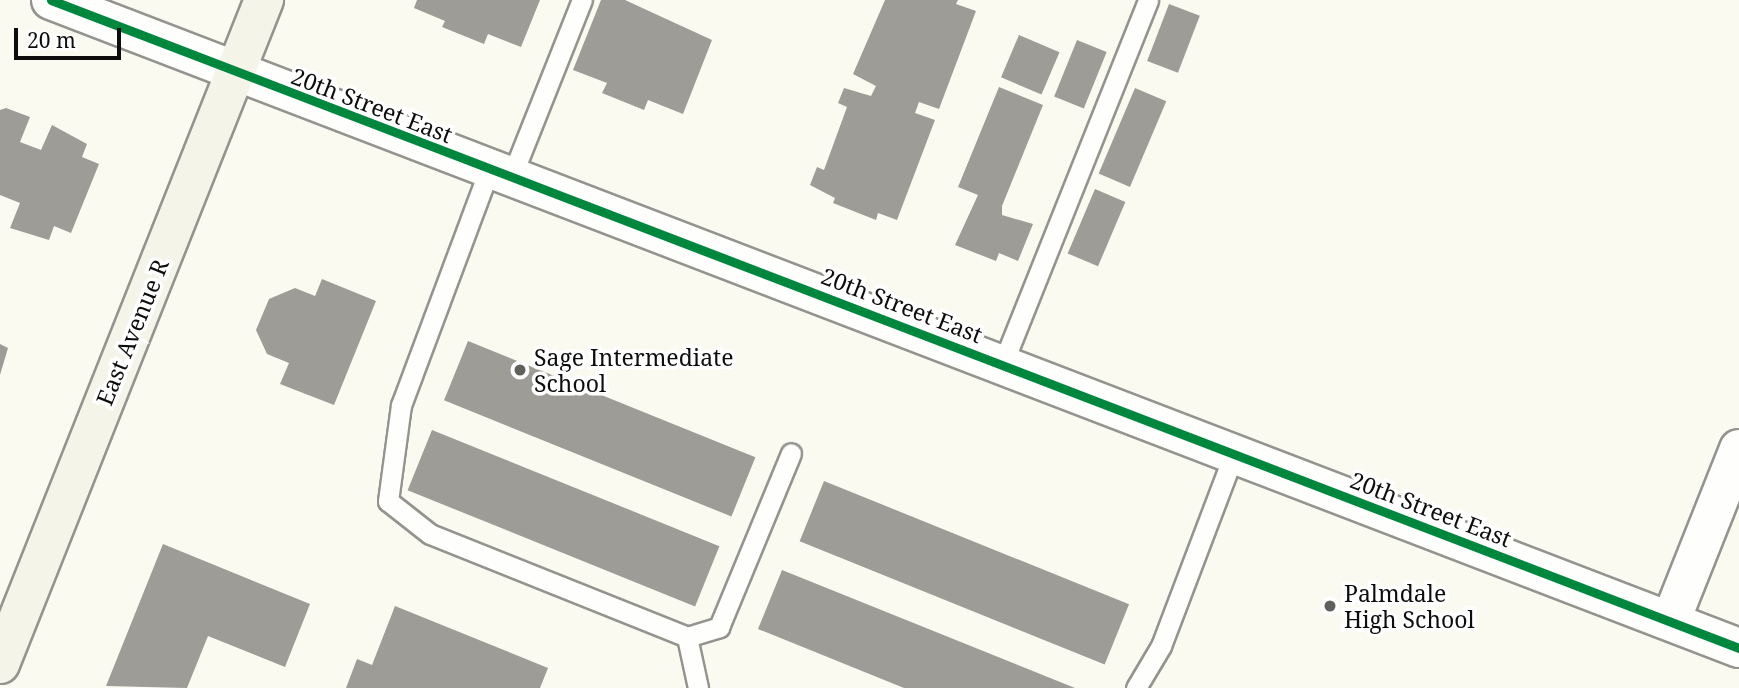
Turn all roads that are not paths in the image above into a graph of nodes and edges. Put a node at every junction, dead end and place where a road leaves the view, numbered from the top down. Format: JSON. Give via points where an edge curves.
{"nodes":[{"id":1,"x":51,"y":0,"type":"edge"},
{"id":2,"x":264,"y":0,"type":"edge"},
{"id":3,"x":582,"y":0,"type":"edge"},
{"id":4,"x":1148,"y":0,"type":"edge"},
{"id":5,"x":235,"y":73,"type":"junction"},
{"id":6,"x":500,"y":174,"type":"junction"},
{"id":7,"x":1003,"y":363,"type":"junction"},
{"id":8,"x":1739,"y":449,"type":"edge"},
{"id":9,"x":791,"y":453,"type":"dead end"},
{"id":10,"x":1234,"y":454,"type":"junction"},
{"id":11,"x":1671,"y":620,"type":"junction"},
{"id":12,"x":687,"y":637,"type":"junction"},
{"id":13,"x":1739,"y":648,"type":"edge"},
{"id":14,"x":0,"y":664,"type":"edge"},
{"id":15,"x":698,"y":688,"type":"edge"},
{"id":16,"x":1136,"y":688,"type":"edge"}],
"edges":[{"from":1,"to":5,"type":"street","name":"20th Street East"},
{"from":2,"to":5,"type":"main road","name":"East Avenue R"},
{"from":3,"to":6,"type":"lane"},
{"from":4,"to":7,"type":"lane"},
{"from":5,"to":6,"type":"street","name":"20th Street East"},
{"from":5,"to":14,"type":"main road","name":"East Avenue R"},
{"from":6,"to":7,"type":"street","name":"20th Street East"},
{"from":6,"to":12,"type":"lane","via":[[401,405],[388,501],[430,534]]},
{"from":7,"to":10,"type":"street","name":"20th Street East"},
{"from":8,"to":11,"type":"street"},
{"from":9,"to":12,"type":"lane","via":[[719,628]]},
{"from":10,"to":11,"type":"street","name":"20th Street East"},
{"from":10,"to":16,"type":"lane","via":[[1161,646]]},
{"from":11,"to":13,"type":"street","name":"20th Street East"},
{"from":12,"to":15,"type":"lane"}]}
